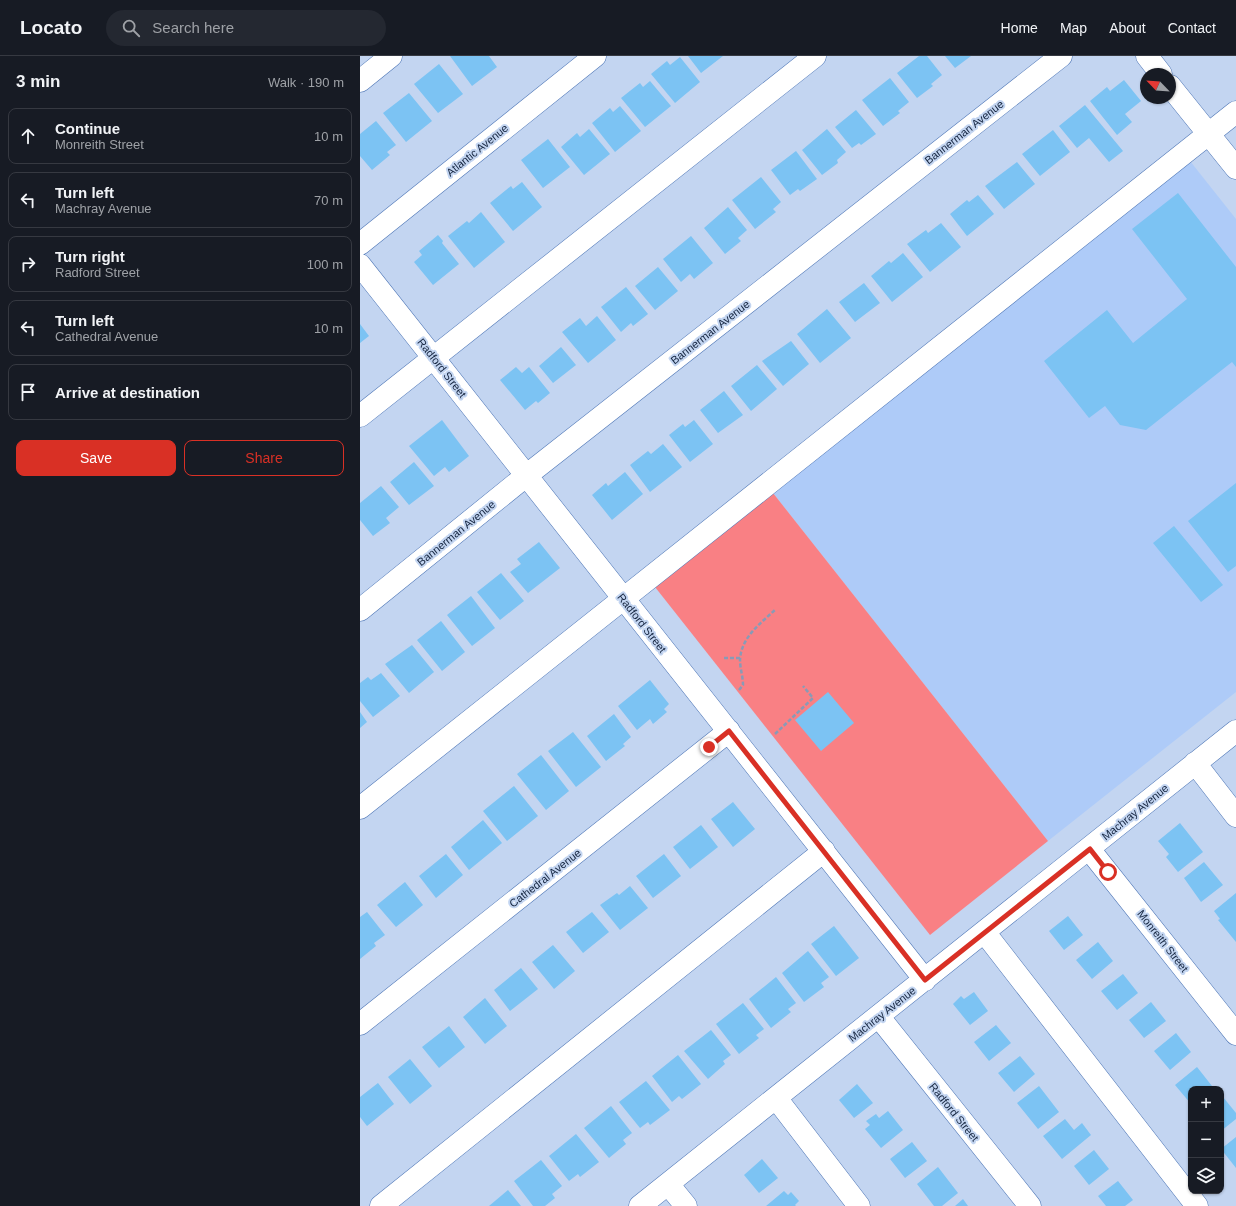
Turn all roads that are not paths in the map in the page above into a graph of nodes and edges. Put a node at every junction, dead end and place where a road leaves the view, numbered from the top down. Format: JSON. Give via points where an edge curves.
{"nodes":[{"id":1,"x":392,"y":56,"type":"edge"},
{"id":2,"x":815,"y":56,"type":"edge"},
{"id":3,"x":1061,"y":56,"type":"edge"},
{"id":4,"x":1146,"y":56,"type":"edge"},
{"id":5,"x":586,"y":59,"type":"edge"},
{"id":6,"x":1156,"y":68,"type":"edge"},
{"id":7,"x":360,"y":81,"type":"edge"},
{"id":8,"x":1176,"y":94,"type":"edge"},
{"id":9,"x":1236,"y":112,"type":"edge"},
{"id":10,"x":1208,"y":134,"type":"junction"},
{"id":11,"x":1236,"y":168,"type":"edge"},
{"id":12,"x":360,"y":244,"type":"edge"},
{"id":13,"x":360,"y":265,"type":"edge"},
{"id":14,"x":434,"y":357,"type":"junction"},
{"id":15,"x":360,"y":416,"type":"edge"},
{"id":16,"x":527,"y":476,"type":"junction"},
{"id":17,"x":623,"y":598,"type":"junction"},
{"id":18,"x":360,"y":610,"type":"edge"},
{"id":19,"x":729,"y":731,"type":"junction"},
{"id":20,"x":1236,"y":731,"type":"edge"},
{"id":21,"x":1195,"y":764,"type":"junction"},
{"id":22,"x":360,"y":808,"type":"edge"},
{"id":23,"x":1236,"y":816,"type":"edge"},
{"id":24,"x":1090,"y":849,"type":"junction"},
{"id":25,"x":824,"y":852,"type":"junction"},
{"id":26,"x":985,"y":933,"type":"junction"},
{"id":27,"x":925,"y":980,"type":"junction"},
{"id":28,"x":879,"y":1017,"type":"junction"},
{"id":29,"x":360,"y":1024,"type":"edge"},
{"id":30,"x":1236,"y":1034,"type":"edge"},
{"id":31,"x":776,"y":1098,"type":"junction"},
{"id":32,"x":668,"y":1184,"type":"junction"},
{"id":33,"x":380,"y":1206,"type":"edge"},
{"id":34,"x":640,"y":1206,"type":"edge"},
{"id":35,"x":686,"y":1206,"type":"edge"},
{"id":36,"x":860,"y":1206,"type":"edge"},
{"id":37,"x":1030,"y":1206,"type":"edge"},
{"id":38,"x":1197,"y":1206,"type":"edge"}],
"edges":[{"from":1,"to":7,"type":"street"},
{"from":2,"to":14,"type":"street"},
{"from":3,"to":16,"type":"street","name":"Bannerman Avenue"},
{"from":4,"to":6,"type":"street"},
{"from":5,"to":12,"type":"street","name":"Atlantic Avenue"},
{"from":8,"to":10,"type":"street"},
{"from":9,"to":10,"type":"street"},
{"from":10,"to":11,"type":"street"},
{"from":10,"to":17,"type":"street"},
{"from":13,"to":14,"type":"street","name":"Radford Street"},
{"from":14,"to":15,"type":"street"},
{"from":14,"to":16,"type":"street","name":"Radford Street"},
{"from":16,"to":17,"type":"street","name":"Radford Street"},
{"from":16,"to":18,"type":"street","name":"Bannerman Avenue"},
{"from":17,"to":19,"type":"street","name":"Radford Street"},
{"from":17,"to":22,"type":"street"},
{"from":19,"to":25,"type":"street","name":"Radford Street"},
{"from":19,"to":29,"type":"street","name":"Cathedral Avenue"},
{"from":20,"to":21,"type":"street","name":"Machray Avenue"},
{"from":21,"to":23,"type":"street"},
{"from":21,"to":24,"type":"street","name":"Machray Avenue"},
{"from":24,"to":26,"type":"street","name":"Machray Avenue"},
{"from":24,"to":30,"type":"street","name":"Monreith Street"},
{"from":25,"to":27,"type":"street","name":"Radford Street"},
{"from":25,"to":33,"type":"street"},
{"from":26,"to":27,"type":"street","name":"Machray Avenue"},
{"from":26,"to":38,"type":"street"},
{"from":27,"to":28,"type":"street","name":"Machray Avenue"},
{"from":28,"to":31,"type":"street","name":"Machray Avenue"},
{"from":28,"to":37,"type":"street","name":"Radford Street"},
{"from":31,"to":32,"type":"street","name":"Machray Avenue"},
{"from":31,"to":36,"type":"street"},
{"from":32,"to":34,"type":"street","name":"Machray Avenue"},
{"from":32,"to":35,"type":"street"}]}
